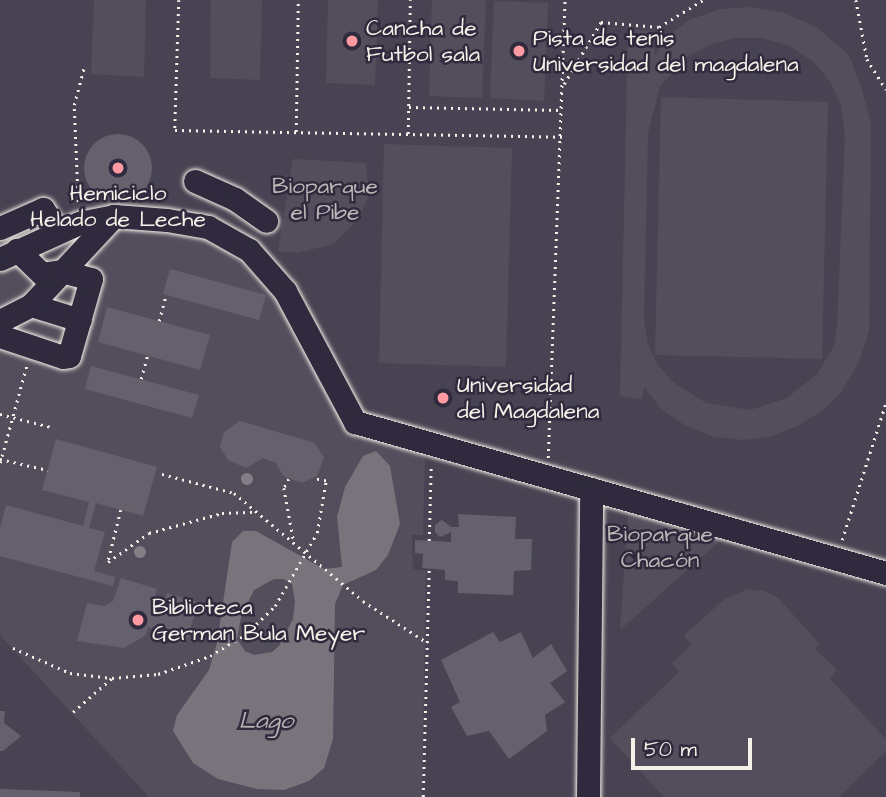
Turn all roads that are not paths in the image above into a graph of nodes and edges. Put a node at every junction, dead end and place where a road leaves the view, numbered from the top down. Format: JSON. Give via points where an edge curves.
{"nodes":[{"id":1,"x":195,"y":181,"type":"dead end"},
{"id":2,"x":235,"y":199,"type":"junction"},
{"id":3,"x":114,"y":216,"type":"junction"},
{"id":4,"x":266,"y":221,"type":"dead end"},
{"id":5,"x":0,"y":228,"type":"edge"},
{"id":6,"x":69,"y":228,"type":"junction"},
{"id":7,"x":220,"y":232,"type":"junction"},
{"id":8,"x":8,"y":255,"type":"edge"},
{"id":9,"x":61,"y":271,"type":"junction"},
{"id":10,"x":31,"y":305,"type":"junction"},
{"id":11,"x":80,"y":320,"type":"junction"},
{"id":12,"x":0,"y":321,"type":"edge"},
{"id":13,"x":0,"y":336,"type":"edge"},
{"id":14,"x":591,"y":489,"type":"junction"},
{"id":15,"x":886,"y":573,"type":"edge"},
{"id":16,"x":588,"y":797,"type":"edge"}],
"edges":[{"from":1,"to":2,"type":"street"},
{"from":2,"to":4,"type":"street"},
{"from":2,"to":7,"type":"street"},
{"from":3,"to":6,"type":"street"},
{"from":3,"to":7,"type":"street","via":[[191,223]]},
{"from":3,"to":9,"type":"street"},
{"from":5,"to":6,"type":"street","via":[[43,209]]},
{"from":6,"to":8,"type":"street"},
{"from":7,"to":14,"type":"street","via":[[249,250],[285,291],[355,422]]},
{"from":8,"to":9,"type":"street","via":[[47,275]]},
{"from":9,"to":10,"type":"street"},
{"from":9,"to":11,"type":"street","via":[[91,279]]},
{"from":10,"to":11,"type":"street"},
{"from":10,"to":12,"type":"street"},
{"from":11,"to":13,"type":"street","via":[[69,356]]},
{"from":14,"to":15,"type":"street"},
{"from":14,"to":16,"type":"street"}]}
